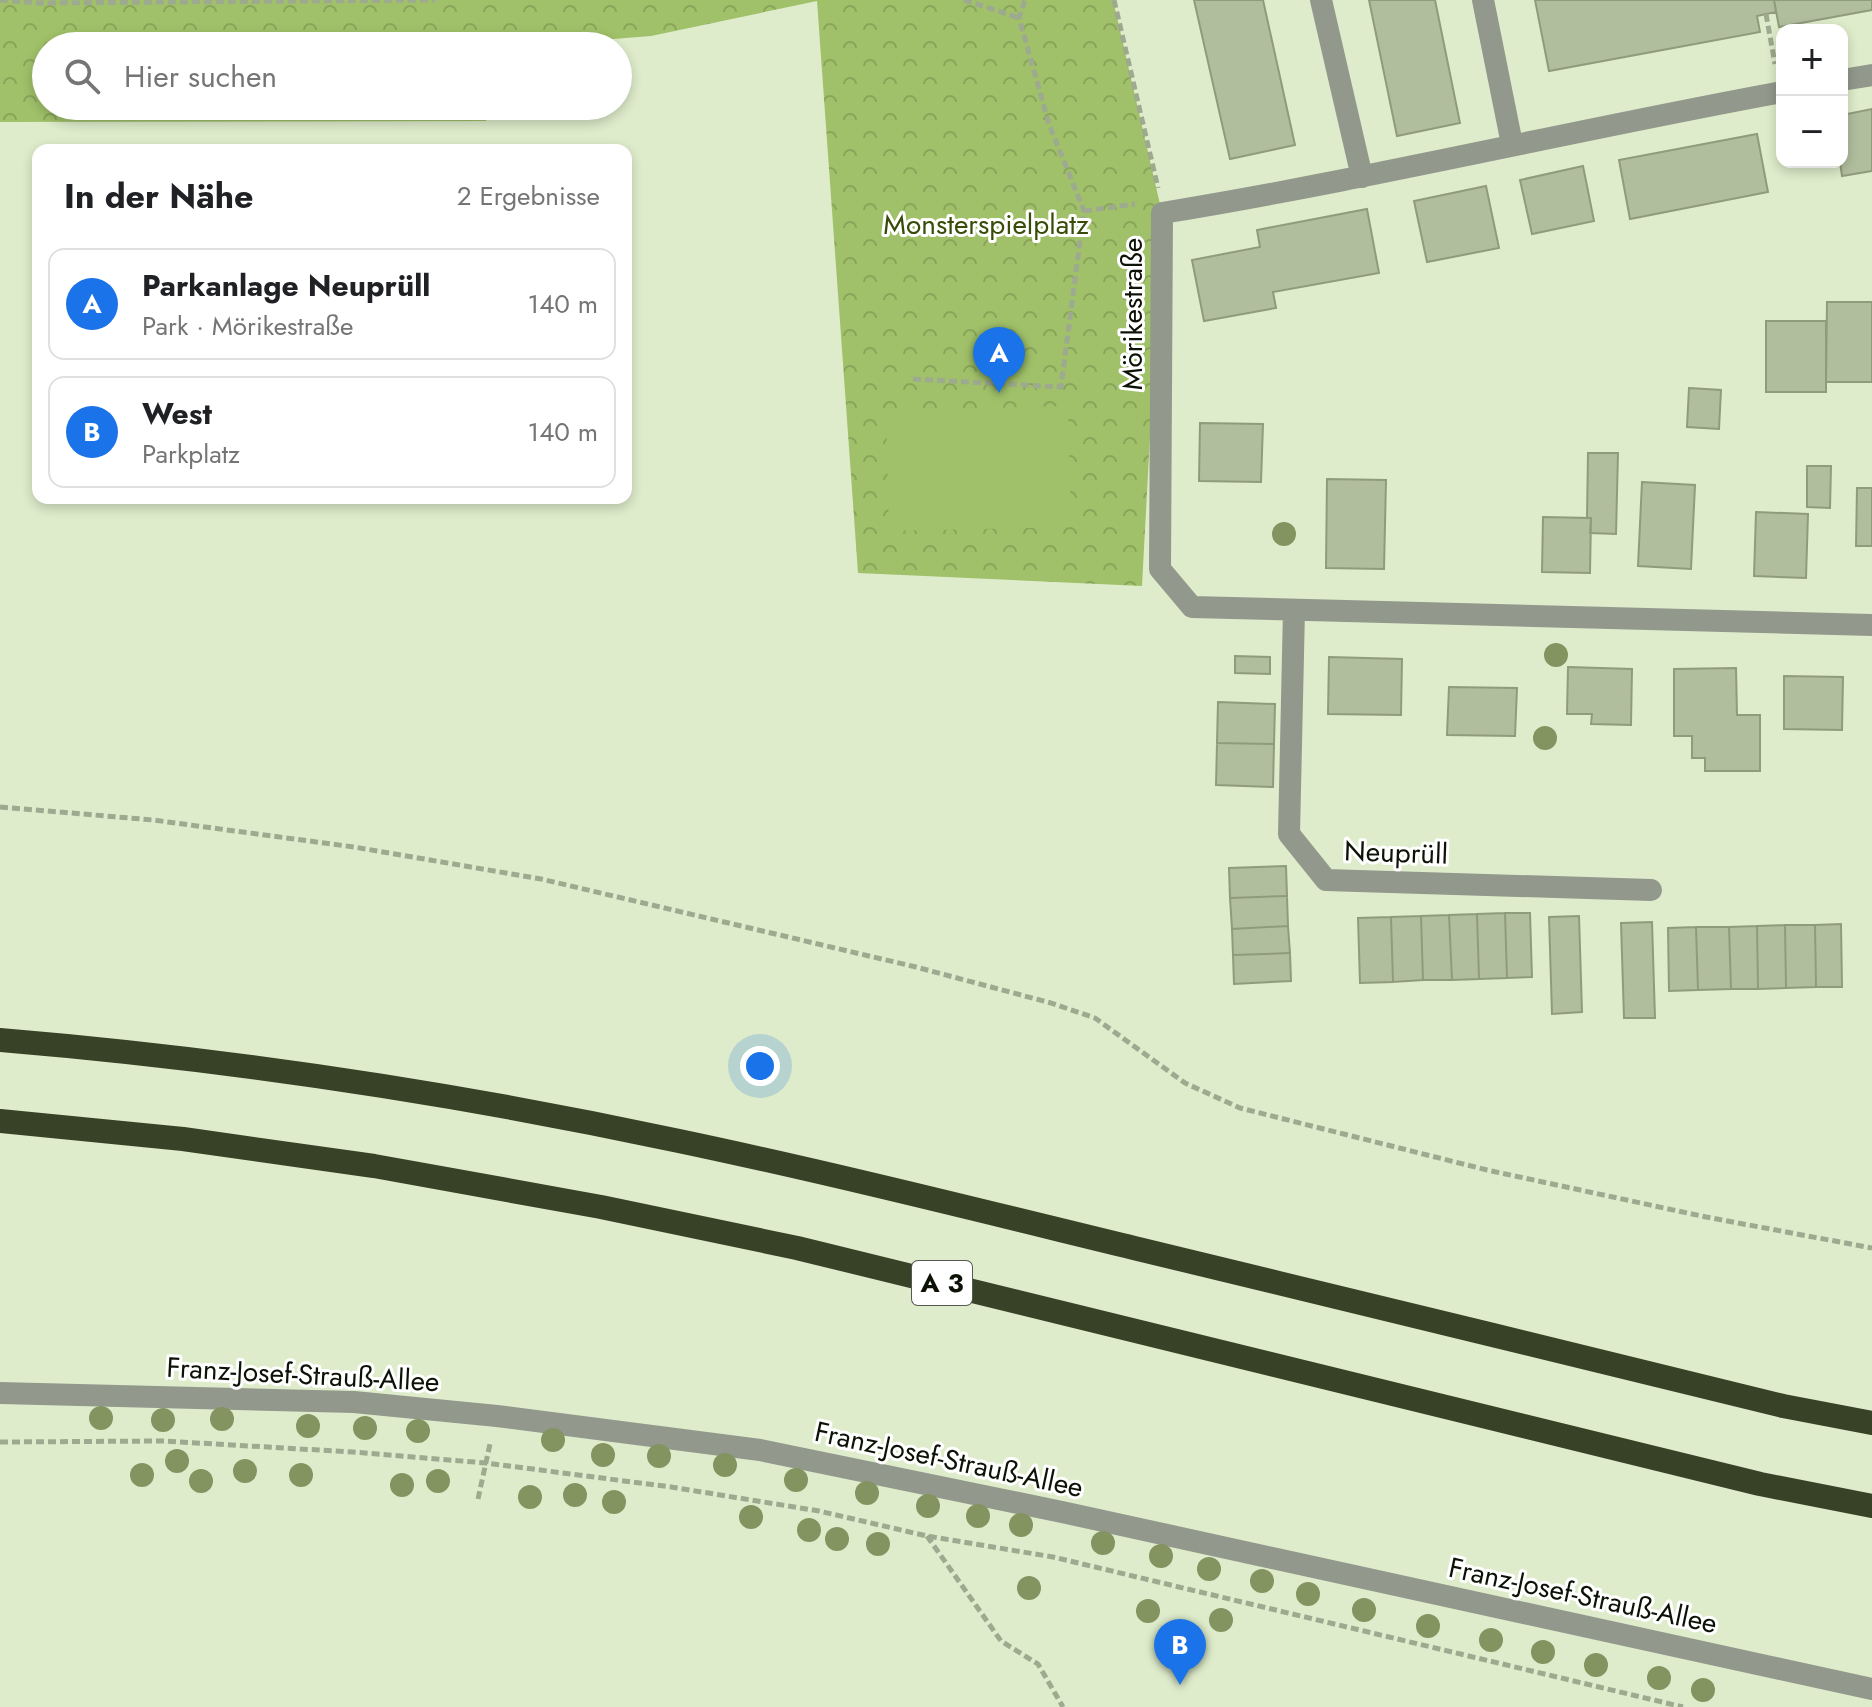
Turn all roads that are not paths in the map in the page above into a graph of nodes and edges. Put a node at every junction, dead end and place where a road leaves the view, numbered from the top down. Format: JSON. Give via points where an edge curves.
{"nodes":[{"id":1,"x":1321,"y":0,"type":"edge"},
{"id":2,"x":1483,"y":0,"type":"edge"},
{"id":3,"x":1872,"y":75,"type":"edge"},
{"id":4,"x":1848,"y":79,"type":"edge"},
{"id":5,"x":1776,"y":93,"type":"edge"},
{"id":6,"x":1512,"y":144,"type":"junction"},
{"id":7,"x":1362,"y":177,"type":"junction"},
{"id":8,"x":1294,"y":610,"type":"junction"},
{"id":9,"x":1872,"y":625,"type":"edge"},
{"id":10,"x":1651,"y":890,"type":"dead end"},
{"id":11,"x":0,"y":1040,"type":"edge"},
{"id":12,"x":0,"y":1121,"type":"edge"},
{"id":13,"x":0,"y":1393,"type":"edge"},
{"id":14,"x":1872,"y":1423,"type":"edge"},
{"id":15,"x":1872,"y":1506,"type":"edge"},
{"id":16,"x":1872,"y":1689,"type":"edge"}],
"edges":[{"from":1,"to":7,"type":"street"},
{"from":2,"to":6,"type":"street"},
{"from":3,"to":4,"type":"street"},
{"from":5,"to":6,"type":"street","name":"Mörikestraße"},
{"from":6,"to":7,"type":"street","name":"Mörikestraße"},
{"from":7,"to":8,"type":"street","name":"Mörikestraße","via":[[1162,213],[1160,569],[1192,607]]},
{"from":8,"to":9,"type":"street"},
{"from":8,"to":10,"type":"street","name":"Neuprüll","via":[[1289,834],[1326,880]]},
{"from":11,"to":14,"type":"highway","via":[[127,1050],[335,1079],[675,1140]]},
{"from":12,"to":15,"type":"highway","number":"A 3","via":[[374,1166],[616,1210],[797,1248],[1760,1484]]},
{"from":13,"to":16,"type":"street","name":"Franz-Josef-Strauß-Allee","via":[[354,1402],[760,1450]]}]}
